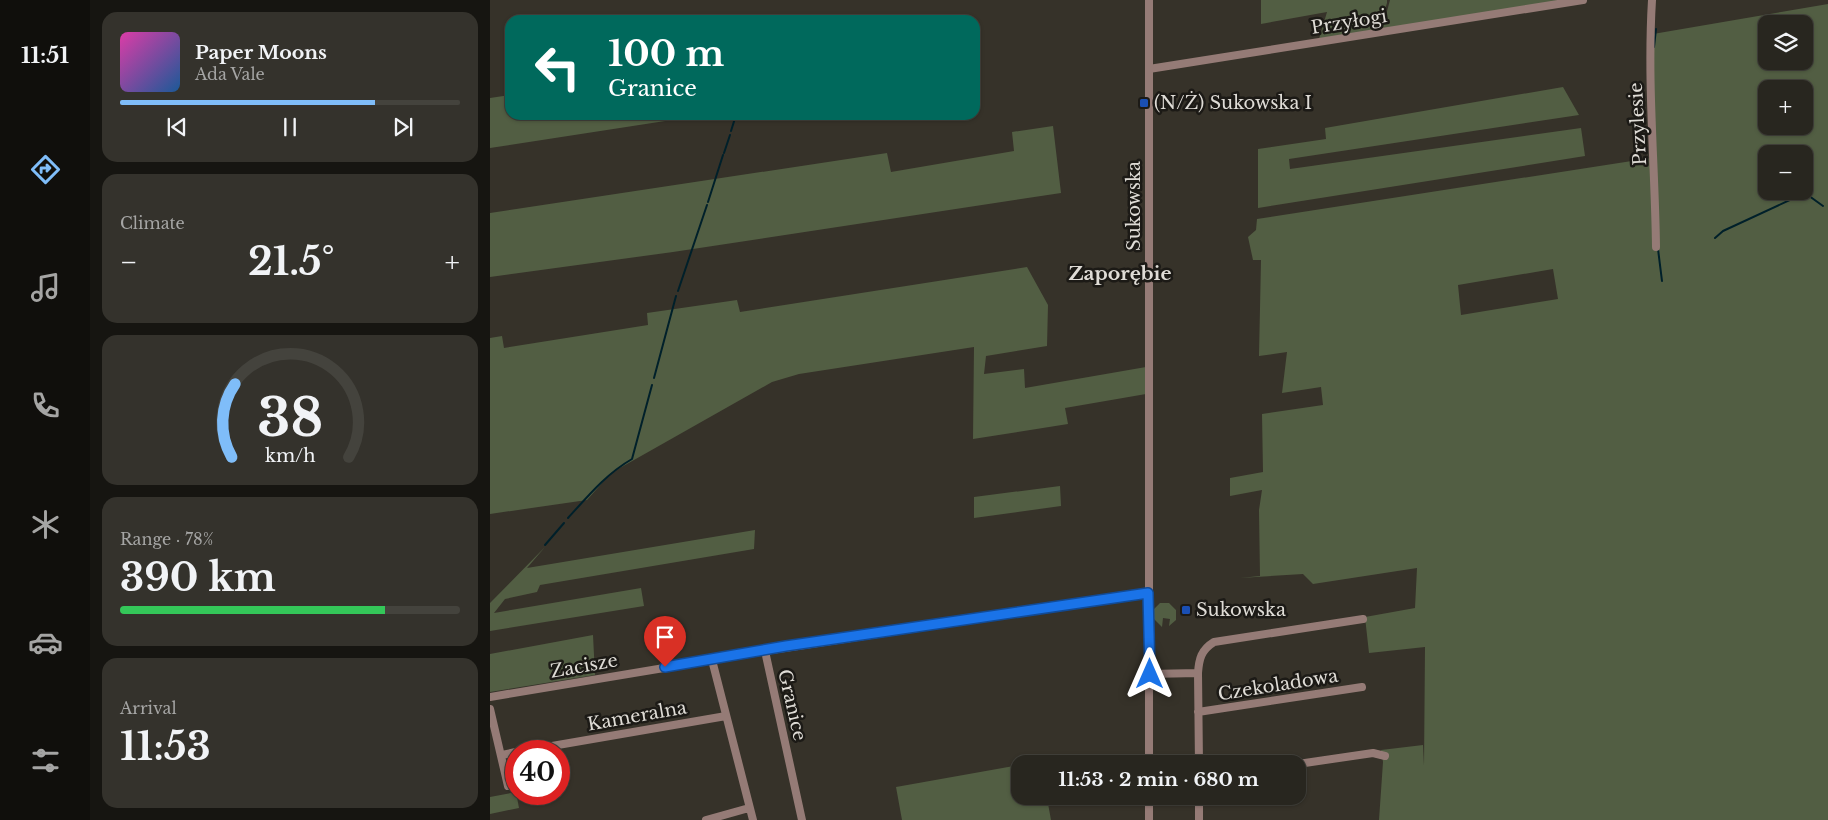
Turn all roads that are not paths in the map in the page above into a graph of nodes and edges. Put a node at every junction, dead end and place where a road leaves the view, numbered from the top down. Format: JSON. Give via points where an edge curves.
{"nodes":[{"id":1,"x":1149,"y":0,"type":"edge"},
{"id":2,"x":1584,"y":0,"type":"edge"},
{"id":3,"x":1652,"y":0,"type":"edge"},
{"id":4,"x":1149,"y":69,"type":"junction"},
{"id":5,"x":1656,"y":247,"type":"dead end"},
{"id":6,"x":1148,"y":593,"type":"junction"},
{"id":7,"x":1363,"y":619,"type":"dead end"},
{"id":8,"x":765,"y":651,"type":"junction"},
{"id":9,"x":712,"y":660,"type":"junction"},
{"id":10,"x":1150,"y":674,"type":"junction"},
{"id":11,"x":1198,"y":674,"type":"junction"},
{"id":12,"x":1362,"y":687,"type":"dead end"},
{"id":13,"x":490,"y":697,"type":"edge"},
{"id":14,"x":490,"y":709,"type":"edge"},
{"id":15,"x":1198,"y":712,"type":"junction"},
{"id":16,"x":726,"y":716,"type":"junction"},
{"id":17,"x":570,"y":743,"type":"edge"},
{"id":18,"x":505,"y":754,"type":"edge"},
{"id":19,"x":502,"y":755,"type":"junction"},
{"id":20,"x":1149,"y":755,"type":"edge"},
{"id":21,"x":1199,"y":755,"type":"edge"},
{"id":22,"x":1385,"y":756,"type":"dead end"},
{"id":23,"x":1306,"y":763,"type":"edge"},
{"id":24,"x":505,"y":770,"type":"edge"},
{"id":25,"x":1149,"y":805,"type":"edge"},
{"id":26,"x":1200,"y":805,"type":"edge"},
{"id":27,"x":749,"y":808,"type":"junction"},
{"id":28,"x":706,"y":820,"type":"edge"},
{"id":29,"x":752,"y":820,"type":"edge"},
{"id":30,"x":802,"y":820,"type":"edge"},
{"id":31,"x":1149,"y":820,"type":"edge"},
{"id":32,"x":1200,"y":820,"type":"edge"}],
"edges":[{"from":1,"to":4,"type":"street","name":"Sukowska"},
{"from":2,"to":4,"type":"street","name":"Przyłogi"},
{"from":3,"to":5,"type":"street","name":"Przylesie","via":[[1650,103]]},
{"from":4,"to":6,"type":"street","name":"Sukowska"},
{"from":6,"to":8,"type":"street","name":"Granice"},
{"from":6,"to":10,"type":"street","name":"Sukowska"},
{"from":7,"to":11,"type":"street","via":[[1214,642],[1205,648],[1199,659]]},
{"from":8,"to":9,"type":"street","name":"Zacisze"},
{"from":8,"to":30,"type":"street","name":"Granice"},
{"from":9,"to":13,"type":"street","name":"Zacisze"},
{"from":9,"to":16,"type":"street"},
{"from":10,"to":11,"type":"street"},
{"from":10,"to":20,"type":"street","name":"Sukowska"},
{"from":11,"to":15,"type":"street"},
{"from":12,"to":15,"type":"street","name":"Czekoladowa"},
{"from":14,"to":19,"type":"street"},
{"from":15,"to":21,"type":"street"},
{"from":16,"to":17,"type":"street","name":"Kameralna"},
{"from":16,"to":27,"type":"street"},
{"from":18,"to":19,"type":"street"},
{"from":19,"to":24,"type":"street"},
{"from":22,"to":23,"type":"street","via":[[1373,753]]},
{"from":25,"to":31,"type":"street"},
{"from":26,"to":32,"type":"street"},
{"from":27,"to":28,"type":"street"},
{"from":27,"to":29,"type":"street"}]}
